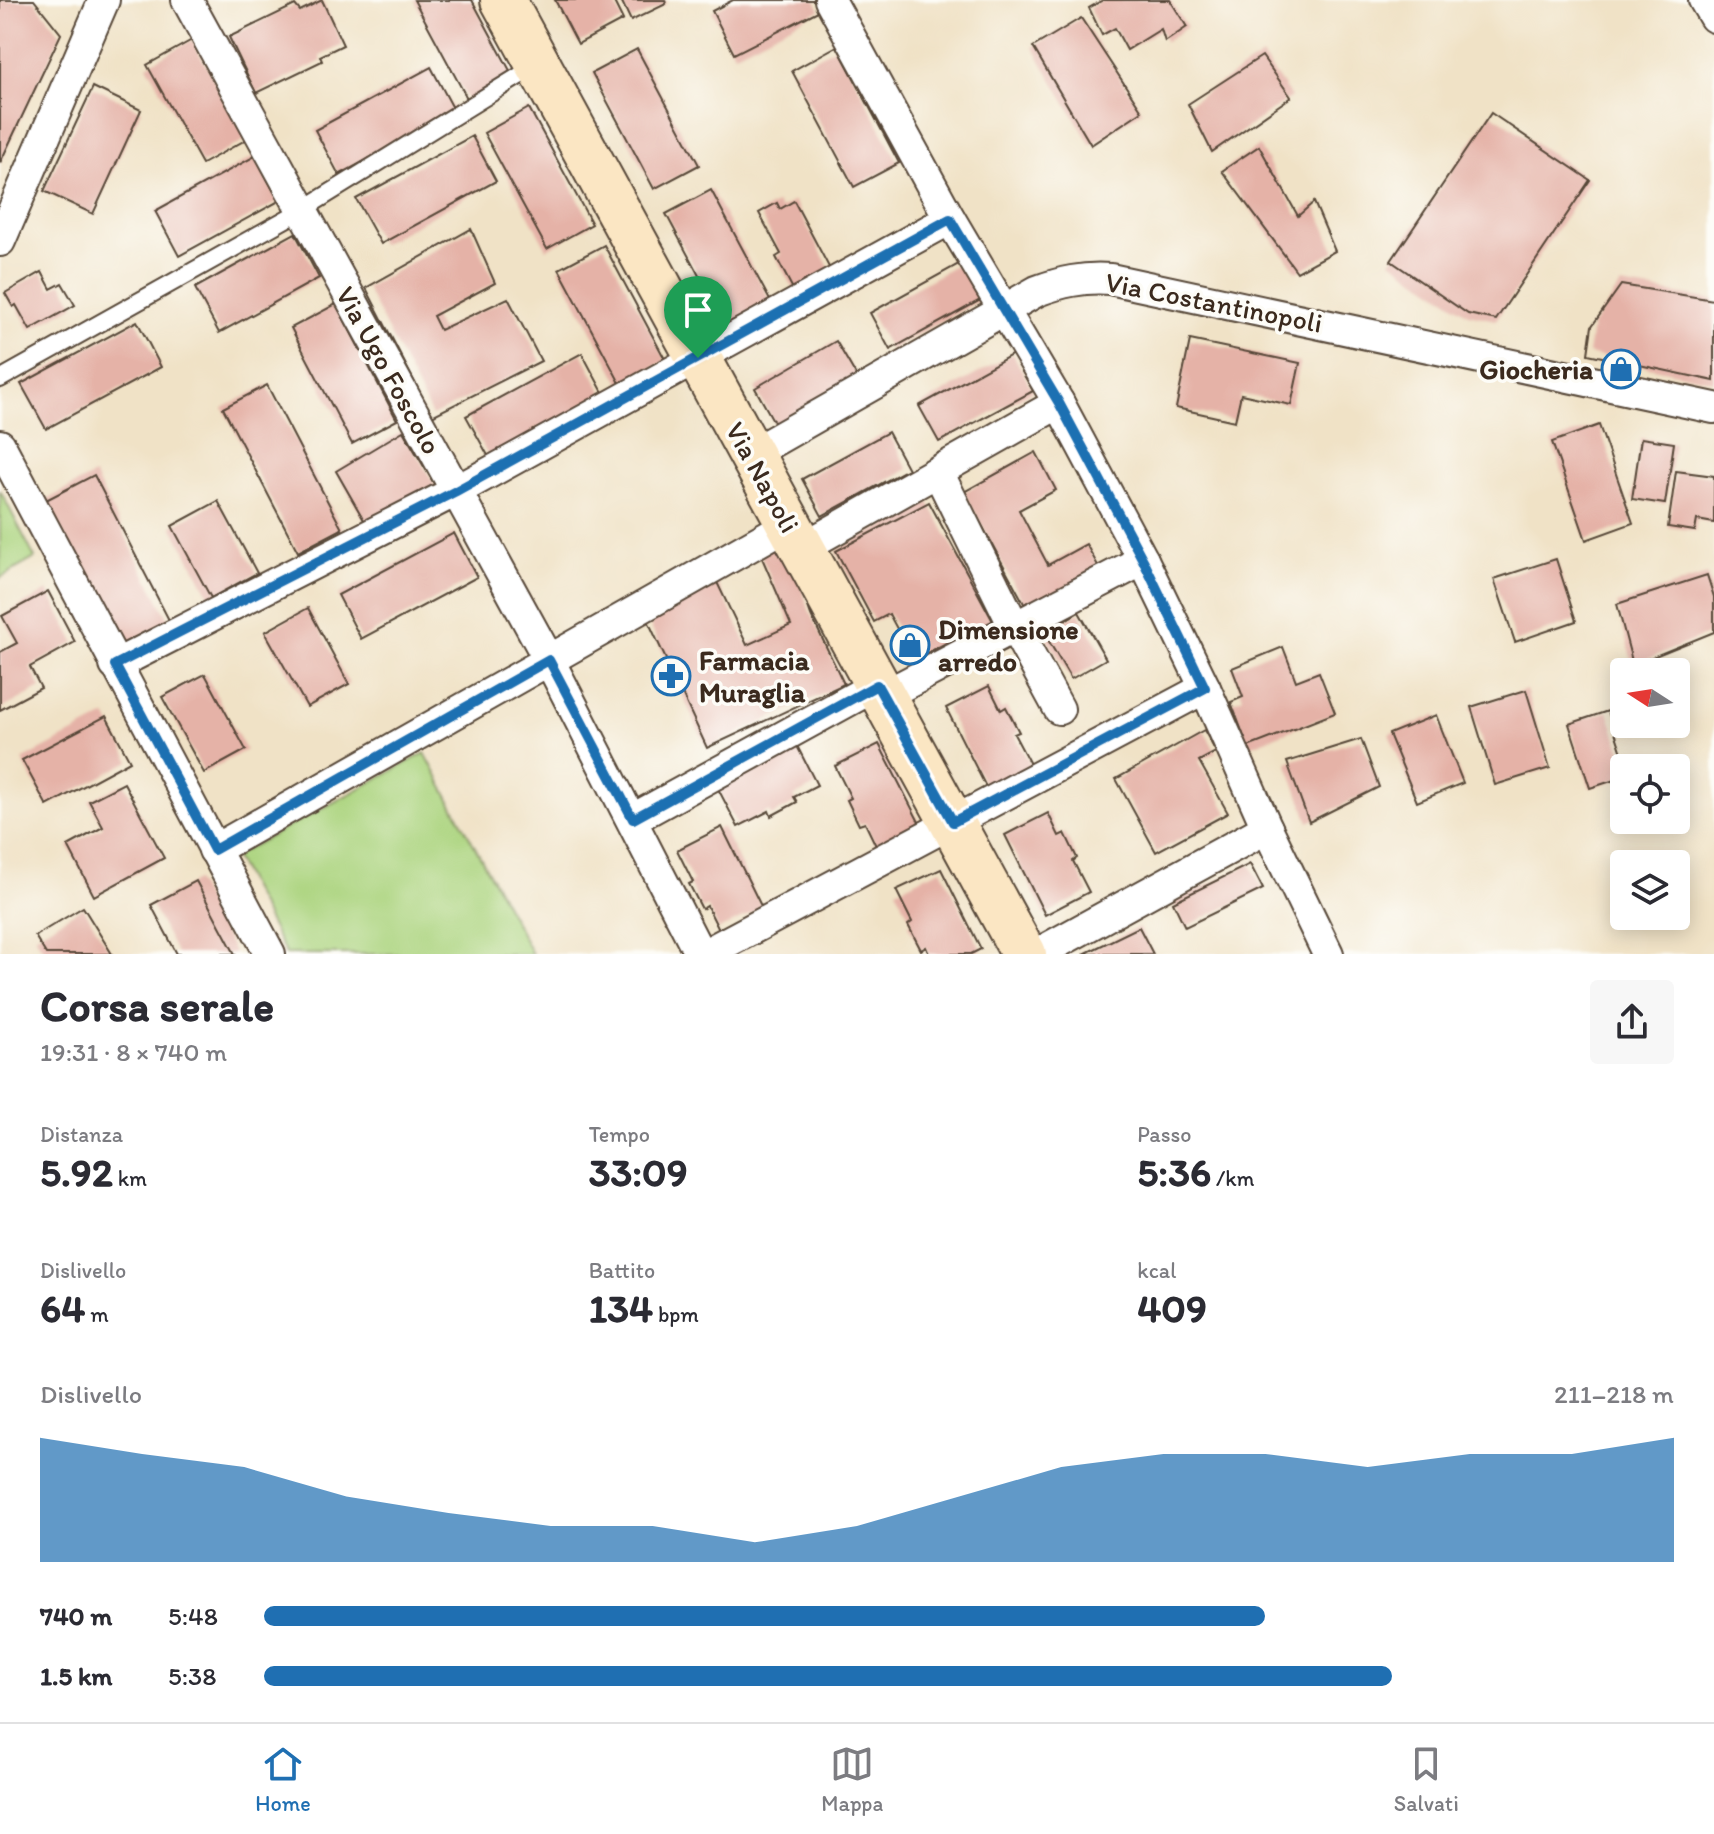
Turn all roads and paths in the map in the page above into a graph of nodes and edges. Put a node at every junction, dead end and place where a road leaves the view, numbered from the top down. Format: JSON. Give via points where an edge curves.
{"nodes":[{"id":1,"x":104,"y":0,"type":"edge"},
{"id":2,"x":187,"y":0,"type":"edge"},
{"id":3,"x":503,"y":0,"type":"edge"},
{"id":4,"x":830,"y":0,"type":"edge"},
{"id":5,"x":1704,"y":0,"type":"edge"},
{"id":6,"x":1714,"y":17,"type":"edge"},
{"id":7,"x":538,"y":64,"type":"junction"},
{"id":8,"x":302,"y":210,"type":"junction"},
{"id":9,"x":950,"y":219,"type":"junction"},
{"id":10,"x":0,"y":241,"type":"edge"},
{"id":11,"x":1003,"y":309,"type":"junction"},
{"id":12,"x":698,"y":358,"type":"junction"},
{"id":13,"x":0,"y":379,"type":"edge"},
{"id":14,"x":1059,"y":403,"type":"junction"},
{"id":15,"x":1714,"y":408,"type":"edge"},
{"id":16,"x":0,"y":445,"type":"edge"},
{"id":17,"x":751,"y":454,"type":"junction"},
{"id":18,"x":938,"y":472,"type":"junction"},
{"id":19,"x":456,"y":491,"type":"junction"},
{"id":20,"x":796,"y":536,"type":"junction"},
{"id":21,"x":1143,"y":560,"type":"junction"},
{"id":22,"x":1015,"y":628,"type":"junction"},
{"id":23,"x":549,"y":660,"type":"junction"},
{"id":24,"x":115,"y":665,"type":"junction"},
{"id":25,"x":1205,"y":688,"type":"junction"},
{"id":26,"x":880,"y":691,"type":"junction"},
{"id":27,"x":1059,"y":709,"type":"dead end"},
{"id":28,"x":633,"y":819,"type":"junction"},
{"id":29,"x":953,"y":822,"type":"junction"},
{"id":30,"x":1267,"y":828,"type":"junction"},
{"id":31,"x":214,"y":850,"type":"junction"},
{"id":32,"x":270,"y":954,"type":"edge"},
{"id":33,"x":703,"y":954,"type":"edge"},
{"id":34,"x":1024,"y":954,"type":"edge"},
{"id":35,"x":1037,"y":954,"type":"edge"},
{"id":36,"x":1328,"y":954,"type":"edge"}],
"edges":[{"from":1,"to":10,"type":"street"},
{"from":2,"to":8,"type":"street","name":"Via Ugo Foscolo"},
{"from":3,"to":7,"type":"main road","name":"Via Napoli"},
{"from":4,"to":9,"type":"street"},
{"from":5,"to":6,"type":"street"},
{"from":7,"to":8,"type":"lane"},
{"from":7,"to":12,"type":"main road","name":"Via Napoli"},
{"from":8,"to":13,"type":"lane"},
{"from":8,"to":19,"type":"street","name":"Via Ugo Foscolo"},
{"from":9,"to":11,"type":"street"},
{"from":9,"to":12,"type":"street"},
{"from":11,"to":14,"type":"street"},
{"from":11,"to":15,"type":"street","name":"Via Costantinopoli","via":[[1060,282],[1110,279]]},
{"from":11,"to":17,"type":"street","name":"Via Costantinopoli"},
{"from":12,"to":17,"type":"main road","name":"Via Napoli"},
{"from":12,"to":19,"type":"street"},
{"from":14,"to":18,"type":"street"},
{"from":14,"to":21,"type":"street"},
{"from":16,"to":24,"type":"street"},
{"from":17,"to":20,"type":"main road","name":"Via Napoli"},
{"from":18,"to":20,"type":"street"},
{"from":18,"to":22,"type":"street"},
{"from":19,"to":23,"type":"street","name":"Via Ugo Foscolo"},
{"from":19,"to":24,"type":"street"},
{"from":20,"to":23,"type":"street"},
{"from":20,"to":26,"type":"main road","name":"Via Napoli"},
{"from":21,"to":22,"type":"street"},
{"from":21,"to":25,"type":"street"},
{"from":22,"to":26,"type":"street"},
{"from":22,"to":27,"type":"street"},
{"from":23,"to":28,"type":"street","name":"Via Ugo Foscolo"},
{"from":23,"to":31,"type":"street"},
{"from":24,"to":31,"type":"street"},
{"from":25,"to":29,"type":"street"},
{"from":25,"to":30,"type":"street"},
{"from":26,"to":28,"type":"street"},
{"from":26,"to":29,"type":"main road","name":"Via Napoli"},
{"from":28,"to":33,"type":"street","name":"Via Ugo Foscolo"},
{"from":29,"to":33,"type":"street"},
{"from":29,"to":34,"type":"main road","name":"Via Napoli"},
{"from":30,"to":35,"type":"street"},
{"from":30,"to":36,"type":"street"},
{"from":31,"to":32,"type":"street"}]}
